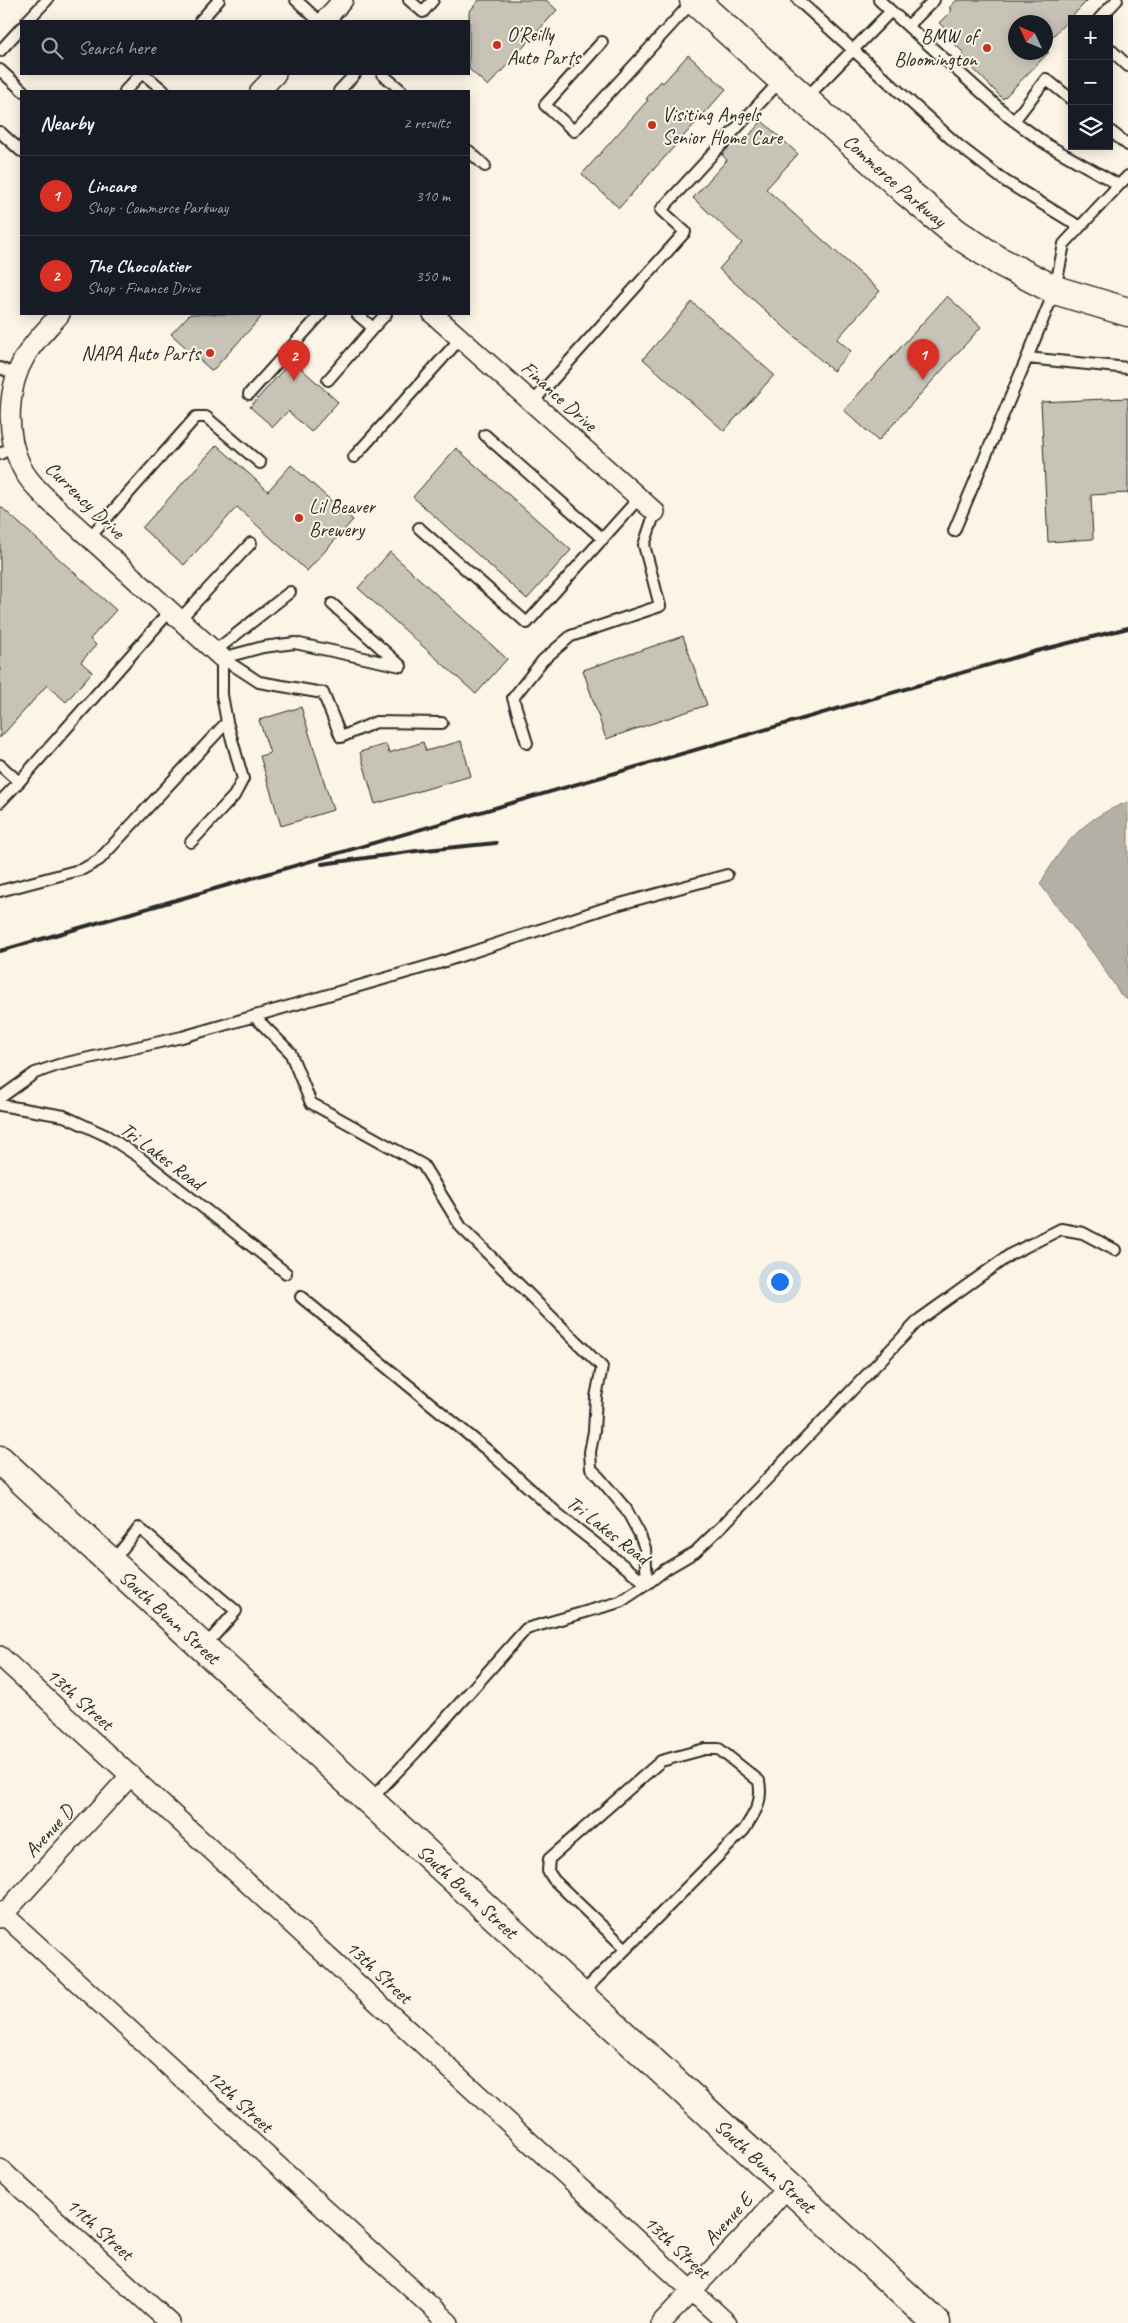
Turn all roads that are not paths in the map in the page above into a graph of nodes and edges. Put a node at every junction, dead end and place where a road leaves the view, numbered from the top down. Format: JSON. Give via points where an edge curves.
{"nodes":[{"id":1,"x":47,"y":0,"type":"edge"},
{"id":2,"x":219,"y":0,"type":"edge"},
{"id":3,"x":296,"y":0,"type":"edge"},
{"id":4,"x":343,"y":0,"type":"edge"},
{"id":5,"x":409,"y":0,"type":"edge"},
{"id":6,"x":434,"y":0,"type":"edge"},
{"id":7,"x":694,"y":0,"type":"edge"},
{"id":8,"x":798,"y":0,"type":"edge"},
{"id":9,"x":879,"y":0,"type":"edge"},
{"id":10,"x":934,"y":0,"type":"edge"},
{"id":11,"x":1117,"y":0,"type":"edge"},
{"id":12,"x":891,"y":11,"type":"junction"},
{"id":13,"x":1103,"y":15,"type":"edge"},
{"id":14,"x":29,"y":20,"type":"edge"},
{"id":15,"x":201,"y":20,"type":"edge"},
{"id":16,"x":318,"y":20,"type":"edge"},
{"id":17,"x":325,"y":20,"type":"edge"},
{"id":18,"x":908,"y":26,"type":"junction"},
{"id":19,"x":20,"y":29,"type":"edge"},
{"id":20,"x":602,"y":42,"type":"dead end"},
{"id":21,"x":853,"y":50,"type":"junction"},
{"id":22,"x":0,"y":51,"type":"edge"},
{"id":23,"x":1113,"y":52,"type":"edge"},
{"id":24,"x":1128,"y":66,"type":"edge"},
{"id":25,"x":0,"y":70,"type":"edge"},
{"id":26,"x":141,"y":75,"type":"edge"},
{"id":27,"x":143,"y":75,"type":"edge"},
{"id":28,"x":275,"y":75,"type":"edge"},
{"id":29,"x":354,"y":75,"type":"edge"},
{"id":30,"x":383,"y":75,"type":"edge"},
{"id":31,"x":782,"y":79,"type":"junction"},
{"id":32,"x":22,"y":90,"type":"edge"},
{"id":33,"x":126,"y":90,"type":"edge"},
{"id":34,"x":163,"y":90,"type":"edge"},
{"id":35,"x":261,"y":90,"type":"edge"},
{"id":36,"x":340,"y":90,"type":"edge"},
{"id":37,"x":401,"y":90,"type":"edge"},
{"id":38,"x":1068,"y":97,"type":"edge"},
{"id":39,"x":805,"y":100,"type":"junction"},
{"id":40,"x":1014,"y":121,"type":"junction"},
{"id":41,"x":0,"y":132,"type":"edge"},
{"id":42,"x":1113,"y":133,"type":"edge"},
{"id":43,"x":1128,"y":145,"type":"edge"},
{"id":44,"x":20,"y":150,"type":"edge"},
{"id":45,"x":470,"y":152,"type":"edge"},
{"id":46,"x":485,"y":166,"type":"dead end"},
{"id":47,"x":1128,"y":176,"type":"edge"},
{"id":48,"x":1119,"y":185,"type":"junction"},
{"id":49,"x":1080,"y":227,"type":"junction"},
{"id":50,"x":1055,"y":290,"type":"junction"},
{"id":51,"x":1128,"y":312,"type":"edge"},
{"id":52,"x":59,"y":315,"type":"edge"},
{"id":53,"x":320,"y":315,"type":"edge"},
{"id":54,"x":358,"y":315,"type":"edge"},
{"id":55,"x":385,"y":315,"type":"edge"},
{"id":56,"x":433,"y":315,"type":"edge"},
{"id":57,"x":373,"y":328,"type":"junction"},
{"id":58,"x":460,"y":338,"type":"junction"},
{"id":59,"x":1028,"y":358,"type":"junction"},
{"id":60,"x":1128,"y":368,"type":"edge"},
{"id":61,"x":9,"y":371,"type":"edge"},
{"id":62,"x":328,"y":380,"type":"dead end"},
{"id":63,"x":249,"y":394,"type":"dead end"},
{"id":64,"x":532,"y":403,"type":"junction"},
{"id":65,"x":485,"y":435,"type":"dead end"},
{"id":66,"x":7,"y":450,"type":"edge"},
{"id":67,"x":354,"y":457,"type":"dead end"},
{"id":68,"x":260,"y":463,"type":"dead end"},
{"id":69,"x":639,"y":498,"type":"junction"},
{"id":70,"x":655,"y":512,"type":"joint"},
{"id":71,"x":419,"y":528,"type":"dead end"},
{"id":72,"x":954,"y":531,"type":"dead end"},
{"id":73,"x":89,"y":538,"type":"junction"},
{"id":74,"x":602,"y":539,"type":"junction"},
{"id":75,"x":251,"y":542,"type":"dead end"},
{"id":76,"x":290,"y":592,"type":"dead end"},
{"id":77,"x":332,"y":604,"type":"dead end"},
{"id":78,"x":175,"y":615,"type":"junction"},
{"id":79,"x":219,"y":655,"type":"junction"},
{"id":80,"x":227,"y":722,"type":"junction"},
{"id":81,"x":442,"y":723,"type":"dead end"},
{"id":82,"x":527,"y":743,"type":"dead end"},
{"id":83,"x":0,"y":765,"type":"edge"},
{"id":84,"x":19,"y":782,"type":"junction"},
{"id":85,"x":0,"y":802,"type":"edge"},
{"id":86,"x":191,"y":842,"type":"dead end"},
{"id":87,"x":727,"y":875,"type":"dead end"},
{"id":88,"x":0,"y":891,"type":"edge"},
{"id":89,"x":254,"y":1016,"type":"junction"},
{"id":90,"x":0,"y":1098,"type":"edge"},
{"id":91,"x":0,"y":1105,"type":"edge"},
{"id":92,"x":1115,"y":1250,"type":"dead end"},
{"id":93,"x":286,"y":1273,"type":"dead end"},
{"id":94,"x":301,"y":1297,"type":"dead end"},
{"id":95,"x":0,"y":1460,"type":"edge"},
{"id":96,"x":112,"y":1563,"type":"junction"},
{"id":97,"x":647,"y":1584,"type":"junction"},
{"id":98,"x":204,"y":1647,"type":"junction"},
{"id":99,"x":0,"y":1656,"type":"edge"},
{"id":100,"x":131,"y":1775,"type":"junction"},
{"id":101,"x":370,"y":1800,"type":"junction"},
{"id":102,"x":1,"y":1914,"type":"edge"},
{"id":103,"x":626,"y":1949,"type":"junction"},
{"id":104,"x":580,"y":1994,"type":"junction"},
{"id":105,"x":0,"y":2169,"type":"edge"},
{"id":106,"x":787,"y":2187,"type":"junction"},
{"id":107,"x":693,"y":2291,"type":"junction"},
{"id":108,"x":170,"y":2323,"type":"edge"},
{"id":109,"x":449,"y":2323,"type":"edge"},
{"id":110,"x":660,"y":2323,"type":"edge"},
{"id":111,"x":727,"y":2323,"type":"edge"},
{"id":112,"x":936,"y":2323,"type":"edge"}],
"edges":[{"from":1,"to":14,"type":"lane"},
{"from":2,"to":15,"type":"lane"},
{"from":3,"to":16,"type":"lane"},
{"from":4,"to":17,"type":"street"},
{"from":5,"to":6,"type":"lane","via":[[423,12]]},
{"from":7,"to":20,"type":"lane","via":[[574,131],[545,105]]},
{"from":7,"to":31,"type":"street","name":"Commerce Parkway"},
{"from":8,"to":21,"type":"lane"},
{"from":9,"to":12,"type":"lane"},
{"from":10,"to":18,"type":"lane"},
{"from":11,"to":13,"type":"lane"},
{"from":12,"to":18,"type":"lane"},
{"from":12,"to":21,"type":"lane"},
{"from":18,"to":40,"type":"lane"},
{"from":19,"to":22,"type":"lane"},
{"from":21,"to":39,"type":"lane"},
{"from":21,"to":49,"type":"lane","via":[[958,145],[1005,181]]},
{"from":23,"to":24,"type":"lane"},
{"from":25,"to":32,"type":"lane"},
{"from":26,"to":33,"type":"lane"},
{"from":27,"to":34,"type":"lane"},
{"from":28,"to":35,"type":"street"},
{"from":29,"to":36,"type":"lane"},
{"from":30,"to":37,"type":"lane"},
{"from":31,"to":39,"type":"street","name":"Commerce Parkway"},
{"from":31,"to":64,"type":"lane","via":[[661,210],[685,232]]},
{"from":38,"to":40,"type":"lane","via":[[1046,79]]},
{"from":39,"to":50,"type":"street","name":"Commerce Parkway","via":[[956,233],[999,261]]},
{"from":40,"to":48,"type":"lane","via":[[1046,144]]},
{"from":41,"to":44,"type":"lane"},
{"from":42,"to":43,"type":"lane"},
{"from":45,"to":46,"type":"lane"},
{"from":47,"to":48,"type":"lane"},
{"from":48,"to":49,"type":"lane"},
{"from":49,"to":50,"type":"lane","via":[[1064,244]]},
{"from":50,"to":51,"type":"street","name":"Commerce Parkway"},
{"from":50,"to":59,"type":"lane"},
{"from":52,"to":61,"type":"street","name":"Currency Drive"},
{"from":53,"to":63,"type":"lane"},
{"from":54,"to":57,"type":"lane"},
{"from":55,"to":57,"type":"lane"},
{"from":56,"to":58,"type":"street","name":"Finance Drive"},
{"from":57,"to":62,"type":"lane"},
{"from":58,"to":64,"type":"street","name":"Finance Drive"},
{"from":58,"to":67,"type":"lane"},
{"from":59,"to":60,"type":"lane"},
{"from":59,"to":72,"type":"lane"},
{"from":61,"to":66,"type":"street","name":"Currency Drive","via":[[11,425]]},
{"from":64,"to":69,"type":"street","name":"Finance Drive"},
{"from":65,"to":74,"type":"lane"},
{"from":66,"to":73,"type":"street","name":"Currency Drive","via":[[32,483]]},
{"from":68,"to":73,"type":"lane","via":[[206,417],[196,417]]},
{"from":69,"to":70,"type":"street","name":"Finance Drive"},
{"from":69,"to":74,"type":"lane"},
{"from":70,"to":82,"type":"lane","via":[[644,545],[660,606],[571,636],[543,660],[513,698]]},
{"from":71,"to":74,"type":"lane","via":[[527,622]]},
{"from":73,"to":78,"type":"street","name":"Currency Drive"},
{"from":75,"to":78,"type":"lane"},
{"from":76,"to":79,"type":"lane"},
{"from":77,"to":79,"type":"lane","via":[[401,666],[295,643]]},
{"from":78,"to":79,"type":"street","name":"Currency Drive"},
{"from":78,"to":84,"type":"lane"},
{"from":79,"to":80,"type":"lane"},
{"from":79,"to":81,"type":"lane","via":[[259,682],[323,693],[340,737],[376,722]]},
{"from":80,"to":86,"type":"lane","via":[[243,779],[234,796]]},
{"from":80,"to":88,"type":"lane","via":[[99,860],[83,869]]},
{"from":83,"to":84,"type":"lane"},
{"from":84,"to":85,"type":"lane"},
{"from":87,"to":89,"type":"lane","via":[[609,907],[439,963]]},
{"from":89,"to":90,"type":"lane","via":[[43,1070]]},
{"from":89,"to":97,"type":"lane","via":[[290,1052],[311,1103],[423,1165],[461,1227],[602,1367],[590,1452],[591,1468],[626,1509],[639,1533],[645,1548]]},
{"from":91,"to":93,"type":"lane","name":"Tri Lakes Road","via":[[64,1116],[107,1136],[139,1157]]},
{"from":92,"to":97,"type":"lane","name":"Tri Lakes Road","via":[[1083,1233],[1061,1229],[1011,1254],[920,1320],[696,1552],[666,1568]]},
{"from":94,"to":97,"type":"lane","name":"Tri Lakes Road","via":[[487,1450],[558,1514]]},
{"from":95,"to":96,"type":"street","name":"South Bunn Street"},
{"from":96,"to":98,"type":"street","name":"South Bunn Street"},
{"from":96,"to":98,"type":"lane","via":[[139,1528],[236,1612]]},
{"from":97,"to":101,"type":"lane","via":[[620,1602],[526,1629]]},
{"from":98,"to":101,"type":"street","name":"South Bunn Street"},
{"from":99,"to":100,"type":"street","name":"13th Street"},
{"from":100,"to":102,"type":"street","name":"Avenue D"},
{"from":100,"to":107,"type":"street","name":"13th Street"},
{"from":101,"to":104,"type":"street","name":"South Bunn Street"},
{"from":102,"to":109,"type":"street","name":"12th Street"},
{"from":103,"to":103,"type":"lane","via":[[744,1830],[758,1808],[762,1794],[759,1781],[719,1750],[705,1749],[662,1761],[549,1859],[548,1871],[554,1880]]},
{"from":103,"to":104,"type":"lane"},
{"from":104,"to":106,"type":"street","name":"South Bunn Street"},
{"from":105,"to":108,"type":"street","name":"11th Street"},
{"from":106,"to":107,"type":"street","name":"Avenue E"},
{"from":106,"to":112,"type":"street","name":"South Bunn Street"},
{"from":107,"to":110,"type":"street","name":"Avenue E"},
{"from":107,"to":111,"type":"street","name":"13th Street"}]}
